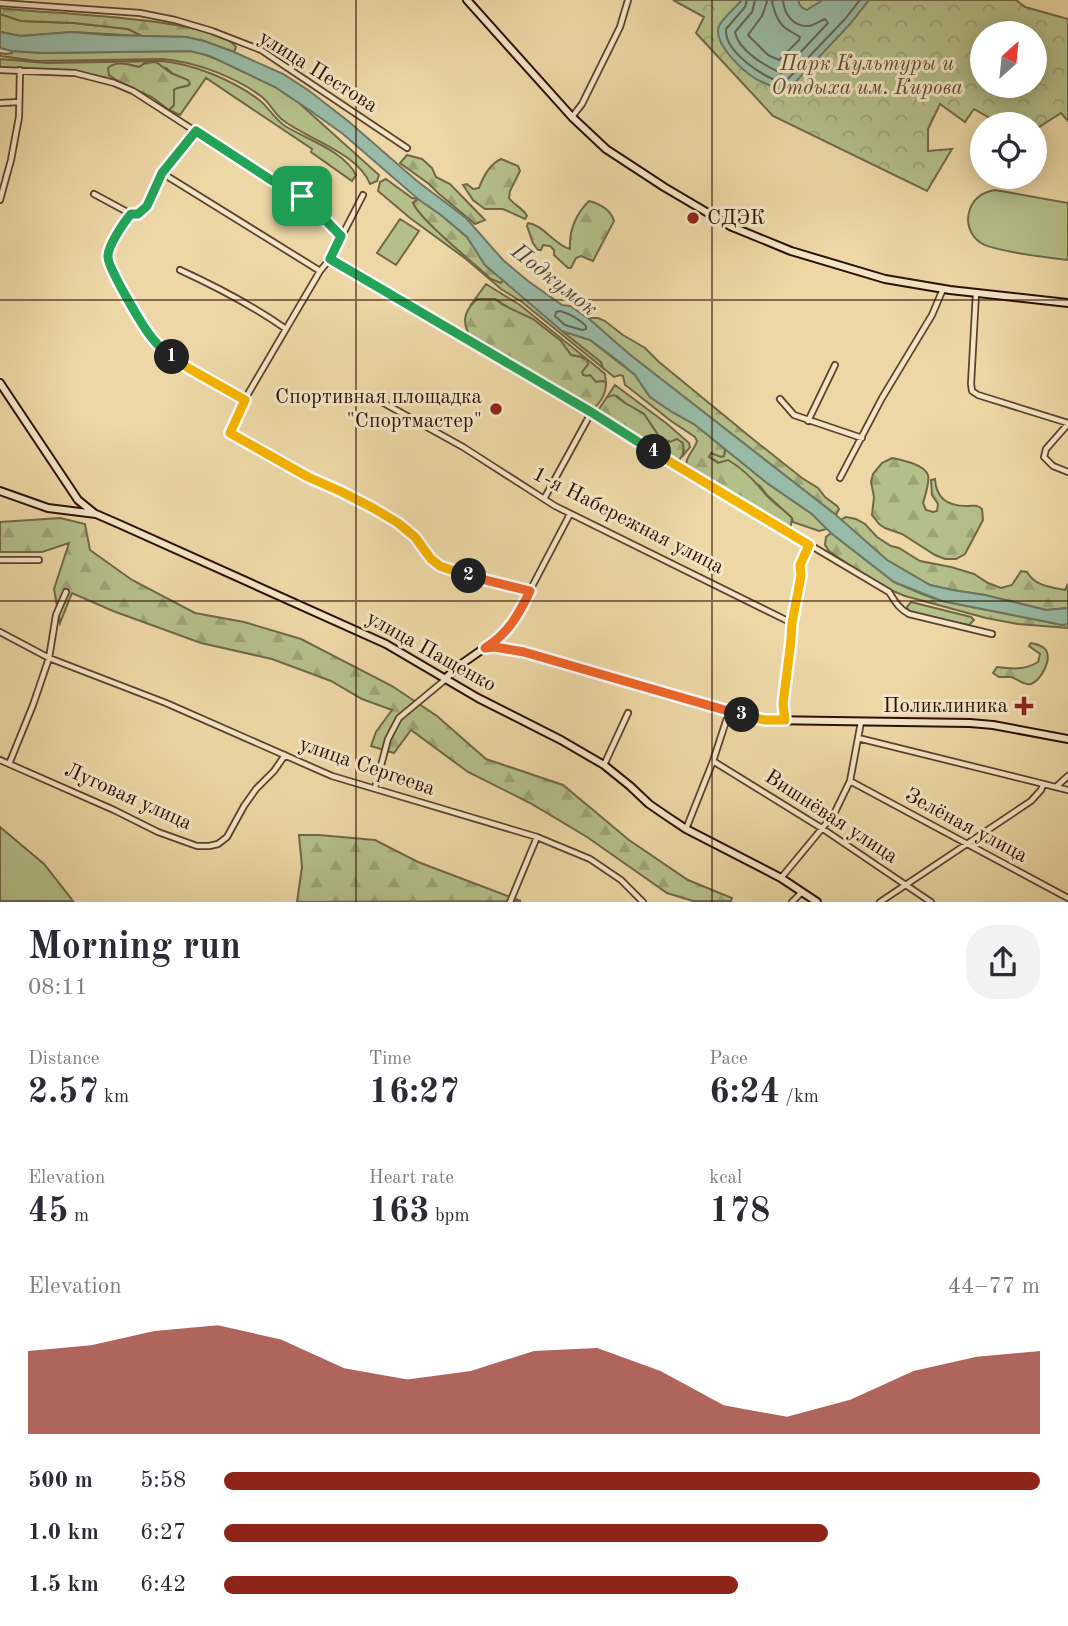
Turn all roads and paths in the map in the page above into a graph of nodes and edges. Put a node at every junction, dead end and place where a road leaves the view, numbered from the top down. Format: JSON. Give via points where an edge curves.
{"nodes":[{"id":1,"x":467,"y":0,"type":"edge"},
{"id":2,"x":628,"y":0,"type":"edge"},
{"id":3,"x":0,"y":3,"type":"edge"},
{"id":4,"x":0,"y":70,"type":"edge"},
{"id":5,"x":20,"y":70,"type":"junction"},
{"id":6,"x":19,"y":102,"type":"junction"},
{"id":7,"x":0,"y":103,"type":"edge"},
{"id":8,"x":572,"y":117,"type":"junction"},
{"id":9,"x":196,"y":131,"type":"junction"},
{"id":10,"x":407,"y":148,"type":"dead end"},
{"id":11,"x":162,"y":173,"type":"junction"},
{"id":12,"x":94,"y":194,"type":"dead end"},
{"id":13,"x":363,"y":195,"type":"dead end"},
{"id":14,"x":0,"y":200,"type":"edge"},
{"id":15,"x":131,"y":214,"type":"junction"},
{"id":16,"x":341,"y":236,"type":"junction"},
{"id":17,"x":330,"y":259,"type":"junction"},
{"id":18,"x":180,"y":270,"type":"dead end"},
{"id":19,"x":320,"y":271,"type":"junction"},
{"id":20,"x":943,"y":289,"type":"junction"},
{"id":21,"x":976,"y":293,"type":"junction"},
{"id":22,"x":1068,"y":303,"type":"edge"},
{"id":23,"x":286,"y":329,"type":"junction"},
{"id":24,"x":835,"y":365,"type":"dead end"},
{"id":25,"x":0,"y":383,"type":"edge"},
{"id":26,"x":780,"y":399,"type":"dead end"},
{"id":27,"x":245,"y":400,"type":"junction"},
{"id":28,"x":380,"y":401,"type":"dead end"},
{"id":29,"x":591,"y":412,"type":"junction"},
{"id":30,"x":808,"y":421,"type":"junction"},
{"id":31,"x":1068,"y":424,"type":"edge"},
{"id":32,"x":862,"y":438,"type":"junction"},
{"id":33,"x":1068,"y":472,"type":"edge"},
{"id":34,"x":840,"y":478,"type":"dead end"},
{"id":35,"x":0,"y":491,"type":"edge"},
{"id":36,"x":544,"y":499,"type":"junction"},
{"id":37,"x":96,"y":514,"type":"junction"},
{"id":38,"x":570,"y":514,"type":"junction"},
{"id":39,"x":809,"y":545,"type":"junction"},
{"id":40,"x":0,"y":560,"type":"edge"},
{"id":41,"x":39,"y":561,"type":"dead end"},
{"id":42,"x":530,"y":591,"type":"junction"},
{"id":43,"x":66,"y":592,"type":"dead end"},
{"id":44,"x":792,"y":623,"type":"junction"},
{"id":45,"x":0,"y":632,"type":"edge"},
{"id":46,"x":992,"y":634,"type":"dead end"},
{"id":47,"x":500,"y":638,"type":"junction"},
{"id":48,"x":485,"y":648,"type":"junction"},
{"id":49,"x":509,"y":649,"type":"junction"},
{"id":50,"x":49,"y":658,"type":"junction"},
{"id":51,"x":446,"y":678,"type":"junction"},
{"id":52,"x":729,"y":712,"type":"junction"},
{"id":53,"x":628,"y":713,"type":"dead end"},
{"id":54,"x":785,"y":720,"type":"junction"},
{"id":55,"x":861,"y":722,"type":"junction"},
{"id":56,"x":858,"y":738,"type":"junction"},
{"id":57,"x":1068,"y":738,"type":"edge"},
{"id":58,"x":285,"y":755,"type":"junction"},
{"id":59,"x":0,"y":760,"type":"edge"},
{"id":60,"x":713,"y":761,"type":"junction"},
{"id":61,"x":9,"y":764,"type":"junction"},
{"id":62,"x":604,"y":765,"type":"junction"},
{"id":63,"x":1068,"y":776,"type":"edge"},
{"id":64,"x":850,"y":781,"type":"junction"},
{"id":65,"x":1043,"y":785,"type":"junction"},
{"id":66,"x":375,"y":788,"type":"junction"},
{"id":67,"x":1055,"y":788,"type":"junction"},
{"id":68,"x":1068,"y":790,"type":"edge"},
{"id":69,"x":686,"y":829,"type":"junction"},
{"id":70,"x":823,"y":829,"type":"junction"},
{"id":71,"x":537,"y":837,"type":"junction"},
{"id":72,"x":967,"y":844,"type":"junction"},
{"id":73,"x":781,"y":878,"type":"junction"},
{"id":74,"x":905,"y":883,"type":"junction"},
{"id":75,"x":803,"y":891,"type":"junction"},
{"id":76,"x":1068,"y":898,"type":"edge"},
{"id":77,"x":510,"y":901,"type":"edge"},
{"id":78,"x":643,"y":901,"type":"edge"},
{"id":79,"x":792,"y":901,"type":"edge"},
{"id":80,"x":817,"y":901,"type":"edge"},
{"id":81,"x":880,"y":901,"type":"edge"},
{"id":82,"x":931,"y":901,"type":"edge"}],
"edges":[{"from":1,"to":8,"type":"street"},
{"from":2,"to":8,"type":"street","via":[[620,27]]},
{"from":3,"to":10,"type":"street","name":"улица Пестова","via":[[140,13],[212,31],[261,50]]},
{"from":4,"to":5,"type":"street"},
{"from":5,"to":6,"type":"street"},
{"from":5,"to":9,"type":"street","via":[[75,73],[114,83]]},
{"from":6,"to":7,"type":"street"},
{"from":6,"to":14,"type":"street"},
{"from":8,"to":20,"type":"street","via":[[606,149],[741,231],[872,276]]},
{"from":9,"to":11,"type":"street"},
{"from":9,"to":16,"type":"street","via":[[302,196]]},
{"from":11,"to":15,"type":"street","via":[[147,206]]},
{"from":11,"to":19,"type":"street"},
{"from":12,"to":15,"type":"street"},
{"from":13,"to":16,"type":"street"},
{"from":15,"to":27,"type":"street","via":[[108,258],[150,335],[167,354]]},
{"from":16,"to":17,"type":"street"},
{"from":17,"to":19,"type":"street"},
{"from":17,"to":29,"type":"street"},
{"from":18,"to":23,"type":"street","via":[[260,310]]},
{"from":19,"to":23,"type":"street"},
{"from":20,"to":21,"type":"street"},
{"from":20,"to":32,"type":"street"},
{"from":21,"to":22,"type":"street"},
{"from":21,"to":31,"type":"street","via":[[972,391]]},
{"from":23,"to":27,"type":"street"},
{"from":24,"to":30,"type":"street"},
{"from":25,"to":37,"type":"street","via":[[78,500]]},
{"from":26,"to":30,"type":"street","via":[[794,415]]},
{"from":27,"to":42,"type":"street","via":[[230,433],[381,513],[415,537],[440,566]]},
{"from":28,"to":36,"type":"street","name":"1-я Набережная улица"},
{"from":29,"to":36,"type":"street"},
{"from":29,"to":39,"type":"street"},
{"from":30,"to":32,"type":"street"},
{"from":31,"to":33,"type":"street","via":[[1044,457]]},
{"from":32,"to":34,"type":"street"},
{"from":35,"to":37,"type":"street","name":"улица Пащенко","via":[[48,508]]},
{"from":36,"to":38,"type":"street","name":"1-я Набережная улица"},
{"from":37,"to":51,"type":"street","name":"улица Пащенко","via":[[372,637]]},
{"from":38,"to":42,"type":"street"},
{"from":38,"to":44,"type":"street","name":"1-я Набережная улица"},
{"from":39,"to":44,"type":"street","via":[[800,565]]},
{"from":39,"to":46,"type":"street","via":[[889,592],[896,605],[909,614]]},
{"from":40,"to":41,"type":"street"},
{"from":42,"to":47,"type":"street"},
{"from":43,"to":50,"type":"street","via":[[56,615]]},
{"from":44,"to":54,"type":"street"},
{"from":45,"to":50,"type":"street","name":"улица Сергеева"},
{"from":47,"to":48,"type":"street"},
{"from":47,"to":49,"type":"street"},
{"from":48,"to":49,"type":"street"},
{"from":48,"to":51,"type":"street"},
{"from":49,"to":52,"type":"street"},
{"from":50,"to":58,"type":"street","name":"улица Сергеева"},
{"from":50,"to":61,"type":"street"},
{"from":51,"to":62,"type":"street","name":"улица Пащенко"},
{"from":51,"to":66,"type":"street","via":[[399,718],[388,739]]},
{"from":52,"to":54,"type":"street"},
{"from":52,"to":60,"type":"street"},
{"from":53,"to":62,"type":"street"},
{"from":54,"to":55,"type":"street"},
{"from":55,"to":56,"type":"street"},
{"from":55,"to":57,"type":"street","via":[[970,723]]},
{"from":56,"to":64,"type":"street"},
{"from":56,"to":65,"type":"street"},
{"from":58,"to":61,"type":"street","name":"Луговая улица","via":[[256,789],[227,837],[209,846],[158,832]]},
{"from":58,"to":66,"type":"street","name":"улица Сергеева","via":[[332,776]]},
{"from":59,"to":61,"type":"street","name":"Луговая улица"},
{"from":60,"to":69,"type":"street"},
{"from":60,"to":70,"type":"street","name":"Вишнёвая улица"},
{"from":62,"to":69,"type":"street","name":"улица Пащенко"},
{"from":63,"to":67,"type":"street"},
{"from":64,"to":70,"type":"street"},
{"from":64,"to":72,"type":"street","name":"Зелёная улица"},
{"from":65,"to":67,"type":"street"},
{"from":65,"to":72,"type":"street","via":[[1031,800]]},
{"from":66,"to":71,"type":"street","name":"улица Сергеева"},
{"from":67,"to":68,"type":"street"},
{"from":69,"to":73,"type":"street","name":"улица Пащенко"},
{"from":70,"to":73,"type":"street"},
{"from":70,"to":74,"type":"street","name":"Вишнёвая улица"},
{"from":71,"to":77,"type":"street"},
{"from":71,"to":78,"type":"street","name":"улица Сергеева","via":[[590,859]]},
{"from":72,"to":74,"type":"street"},
{"from":72,"to":76,"type":"street","name":"Зелёная улица"},
{"from":73,"to":75,"type":"street","name":"улица Пащенко"},
{"from":74,"to":81,"type":"street"},
{"from":74,"to":82,"type":"street","name":"Вишнёвая улица"},
{"from":75,"to":79,"type":"street"},
{"from":75,"to":80,"type":"street","name":"улица Пащенко"}]}
